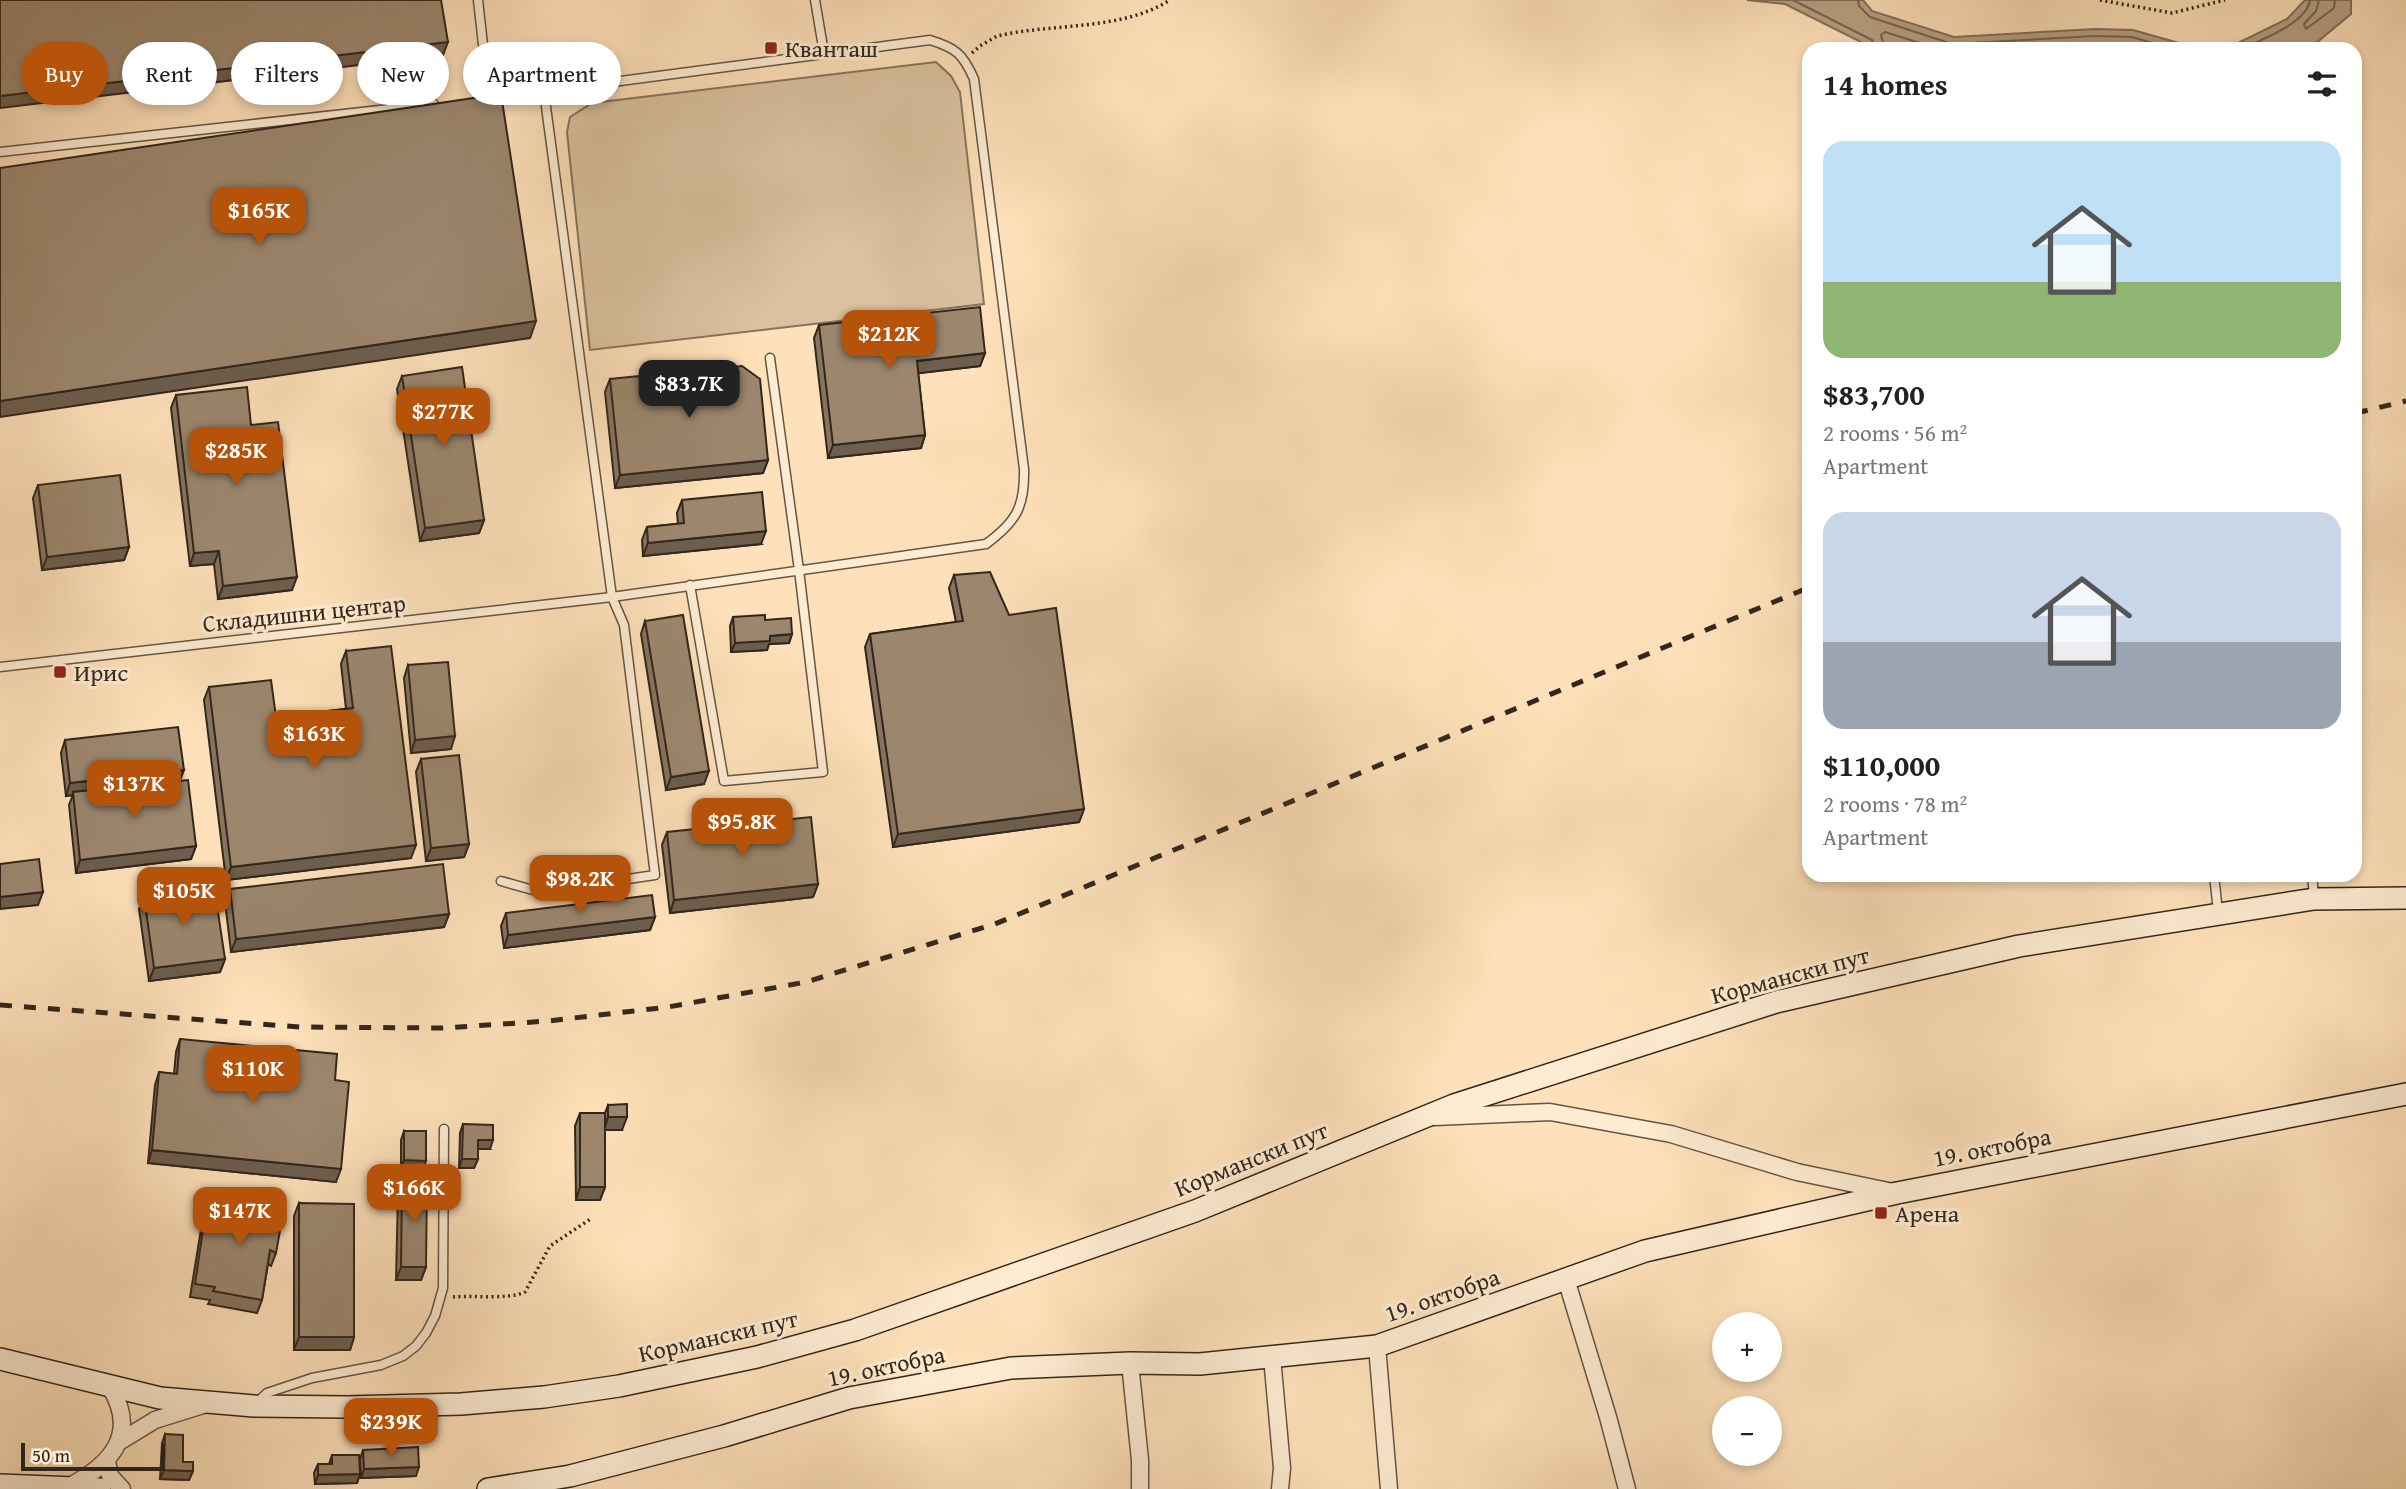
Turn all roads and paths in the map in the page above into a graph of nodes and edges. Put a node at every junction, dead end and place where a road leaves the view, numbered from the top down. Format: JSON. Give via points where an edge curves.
{"nodes":[{"id":1,"x":478,"y":0,"type":"edge"},
{"id":2,"x":815,"y":0,"type":"edge"},
{"id":3,"x":1170,"y":0,"type":"edge"},
{"id":4,"x":2100,"y":0,"type":"edge"},
{"id":5,"x":2225,"y":0,"type":"edge"},
{"id":6,"x":483,"y":42,"type":"edge"},
{"id":7,"x":824,"y":52,"type":"junction"},
{"id":8,"x":966,"y":60,"type":"junction"},
{"id":9,"x":621,"y":81,"type":"edge"},
{"id":10,"x":430,"y":105,"type":"edge"},
{"id":11,"x":546,"y":105,"type":"edge"},
{"id":12,"x":0,"y":152,"type":"edge"},
{"id":13,"x":770,"y":358,"type":"dead end"},
{"id":14,"x":799,"y":570,"type":"junction"},
{"id":15,"x":690,"y":585,"type":"junction"},
{"id":16,"x":612,"y":597,"type":"junction"},
{"id":17,"x":0,"y":667,"type":"edge"},
{"id":18,"x":501,"y":881,"type":"dead end"},
{"id":19,"x":2215,"y":882,"type":"edge"},
{"id":20,"x":2313,"y":882,"type":"edge"},
{"id":21,"x":2406,"y":898,"type":"edge"},
{"id":22,"x":2314,"y":900,"type":"junction"},
{"id":23,"x":2218,"y":915,"type":"junction"},
{"id":24,"x":2406,"y":1094,"type":"edge"},
{"id":25,"x":1422,"y":1118,"type":"junction"},
{"id":26,"x":444,"y":1129,"type":"dead end"},
{"id":27,"x":1897,"y":1193,"type":"junction"},
{"id":28,"x":592,"y":1218,"type":"dead end"},
{"id":29,"x":1566,"y":1279,"type":"junction"},
{"id":30,"x":438,"y":1303,"type":"junction"},
{"id":31,"x":1377,"y":1346,"type":"junction"},
{"id":32,"x":1272,"y":1357,"type":"junction"},
{"id":33,"x":0,"y":1359,"type":"edge"},
{"id":34,"x":1130,"y":1363,"type":"junction"},
{"id":35,"x":110,"y":1387,"type":"junction"},
{"id":36,"x":210,"y":1404,"type":"junction"},
{"id":37,"x":254,"y":1406,"type":"junction"},
{"id":38,"x":119,"y":1442,"type":"junction"},
{"id":39,"x":107,"y":1461,"type":"junction"},
{"id":40,"x":570,"y":1482,"type":"edge"},
{"id":41,"x":0,"y":1485,"type":"edge"},
{"id":42,"x":68,"y":1487,"type":"edge"},
{"id":43,"x":100,"y":1489,"type":"edge"},
{"id":44,"x":122,"y":1489,"type":"edge"},
{"id":45,"x":488,"y":1489,"type":"edge"},
{"id":46,"x":1140,"y":1489,"type":"edge"},
{"id":47,"x":1280,"y":1489,"type":"edge"},
{"id":48,"x":1390,"y":1489,"type":"edge"},
{"id":49,"x":1627,"y":1489,"type":"edge"}],
"edges":[{"from":1,"to":6,"type":"lane"},
{"from":2,"to":7,"type":"lane"},
{"from":3,"to":8,"type":"path","via":[[1125,18],[997,36]]},
{"from":4,"to":5,"type":"path","via":[[2172,13]]},
{"from":7,"to":8,"type":"lane","via":[[930,40],[951,46]]},
{"from":7,"to":9,"type":"lane"},
{"from":8,"to":14,"type":"lane","name":"Складишни центар","via":[[974,79],[1024,469],[1019,509],[1012,523],[986,544]]},
{"from":10,"to":12,"type":"lane"},
{"from":11,"to":16,"type":"lane"},
{"from":13,"to":14,"type":"lane"},
{"from":14,"to":15,"type":"lane","name":"Складишни центар"},
{"from":14,"to":15,"type":"lane","via":[[823,772],[724,781]]},
{"from":15,"to":16,"type":"lane","name":"Складишни центар"},
{"from":16,"to":17,"type":"lane","name":"Складишни центар"},
{"from":16,"to":18,"type":"lane","via":[[624,625],[655,875],[540,892]]},
{"from":19,"to":23,"type":"lane"},
{"from":20,"to":22,"type":"lane"},
{"from":21,"to":22,"type":"street","name":"Кормански пут"},
{"from":22,"to":23,"type":"street","name":"Кормански пут"},
{"from":23,"to":25,"type":"street","name":"Кормански пут","via":[[2019,946],[1776,1002]]},
{"from":24,"to":27,"type":"street","name":"19. октобра"},
{"from":25,"to":27,"type":"street","via":[[1550,1112],[1671,1134],[1797,1172]]},
{"from":25,"to":37,"type":"street","name":"Кормански пут","via":[[1182,1216],[855,1330],[757,1357],[544,1397],[461,1404]]},
{"from":26,"to":30,"type":"lane","via":[[443,1288]]},
{"from":27,"to":29,"type":"street","name":"19. октобра","via":[[1645,1251]]},
{"from":28,"to":30,"type":"path","via":[[550,1246],[525,1292],[460,1296]]},
{"from":29,"to":31,"type":"street","name":"19. октобра"},
{"from":29,"to":49,"type":"street"},
{"from":30,"to":37,"type":"lane","via":[[426,1333],[403,1356],[267,1393]]},
{"from":31,"to":32,"type":"street","name":"19. октобра"},
{"from":31,"to":48,"type":"street"},
{"from":32,"to":34,"type":"street","name":"19. октобра","via":[[1200,1364]]},
{"from":32,"to":47,"type":"street"},
{"from":33,"to":35,"type":"street","name":"Кормански пут"},
{"from":34,"to":40,"type":"street","name":"19. октобра","via":[[1011,1368],[849,1398]]},
{"from":34,"to":46,"type":"street"},
{"from":35,"to":36,"type":"street","name":"Кормански пут"},
{"from":35,"to":38,"type":"street","via":[[120,1403]]},
{"from":36,"to":37,"type":"street","name":"Кормански пут"},
{"from":36,"to":38,"type":"street","via":[[155,1420]]},
{"from":38,"to":39,"type":"street"},
{"from":39,"to":42,"type":"street"},
{"from":39,"to":44,"type":"street","via":[[110,1476]]},
{"from":40,"to":45,"type":"street","name":"19. октобра"},
{"from":41,"to":42,"type":"street"},
{"from":42,"to":43,"type":"street"}]}
